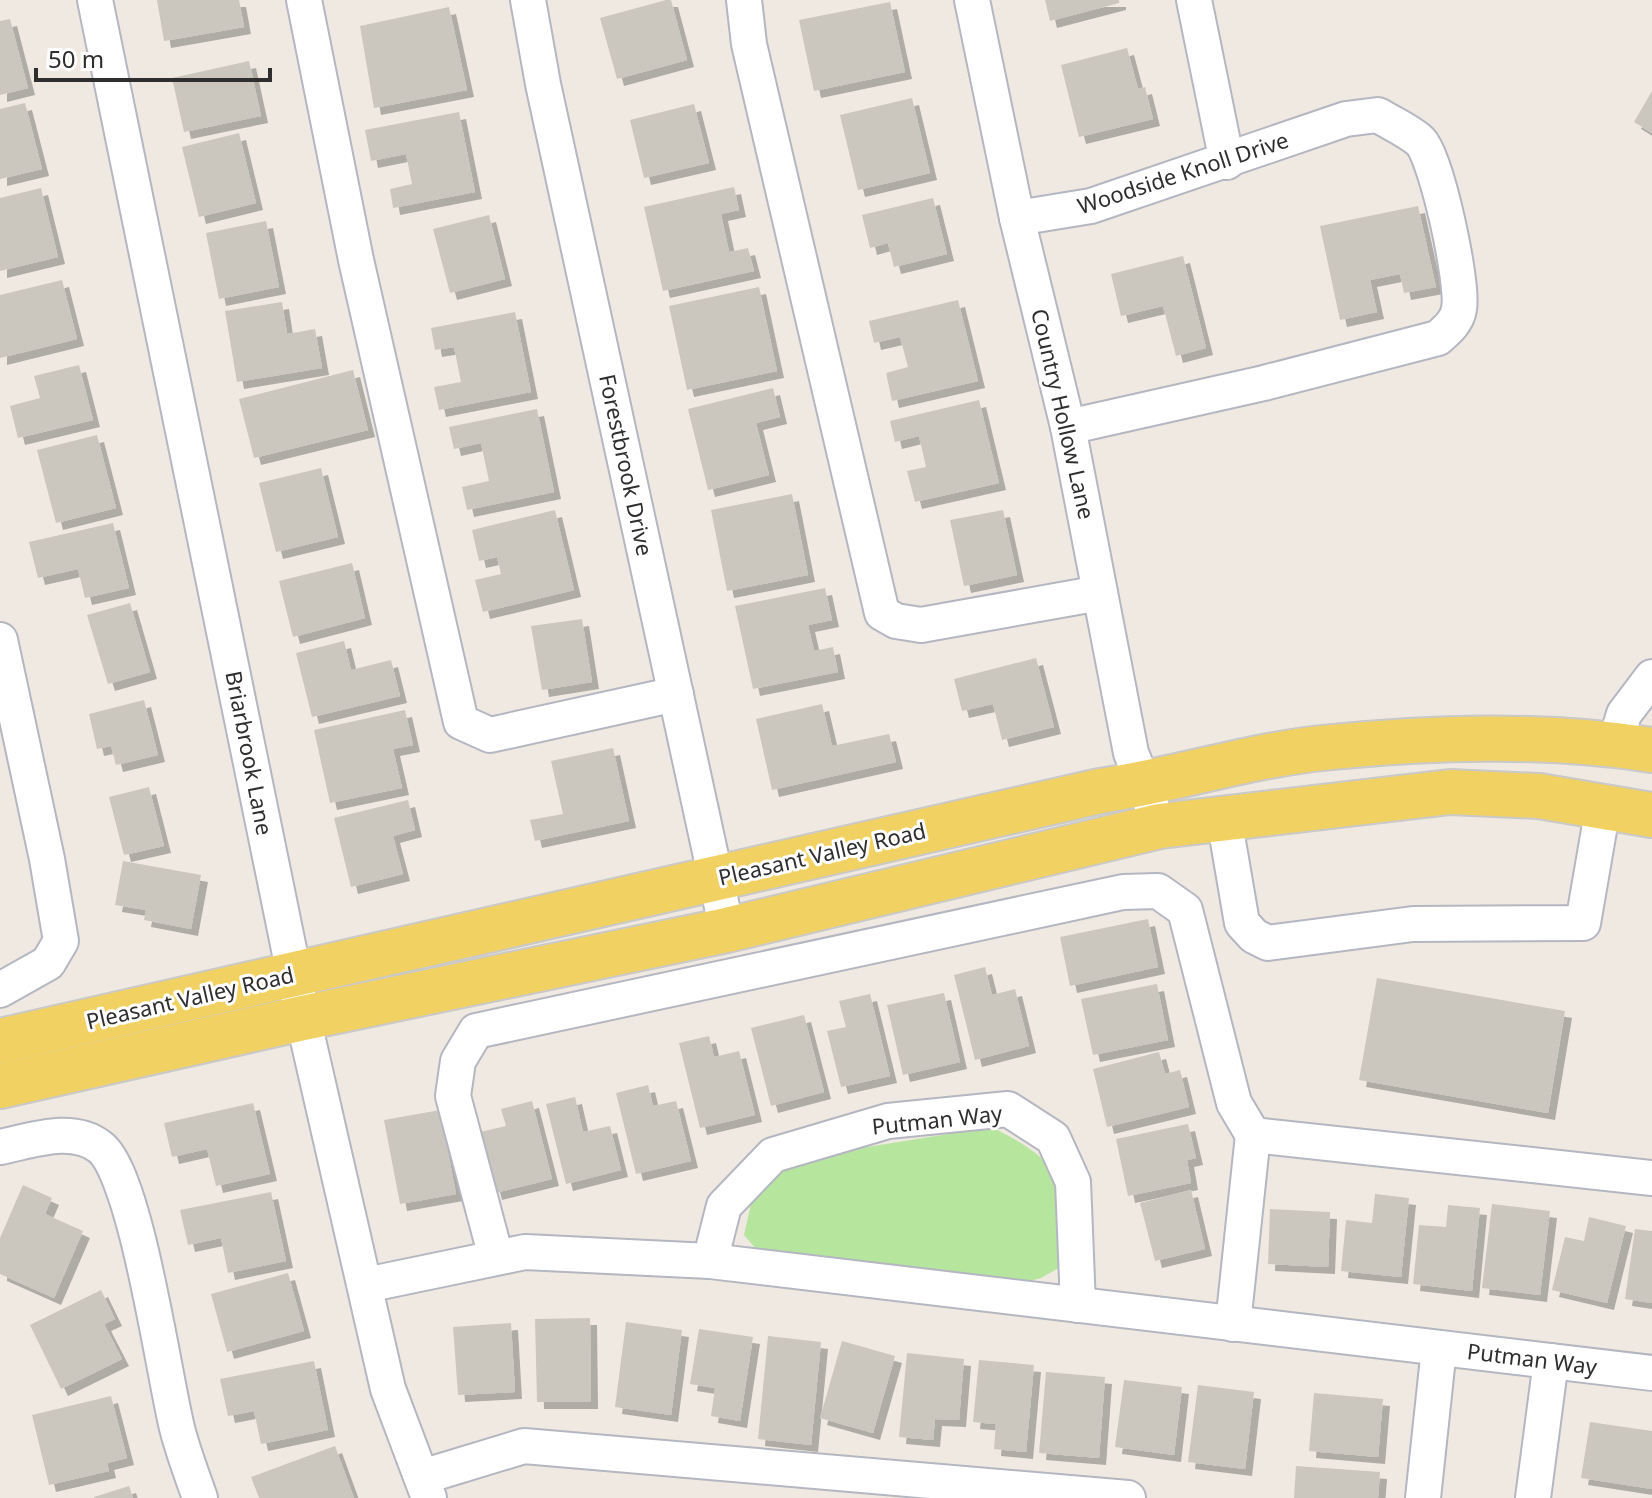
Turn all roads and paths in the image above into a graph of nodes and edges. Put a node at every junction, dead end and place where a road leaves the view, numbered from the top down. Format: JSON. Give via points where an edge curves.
{"nodes":[{"id":1,"x":95,"y":0,"type":"edge"},
{"id":2,"x":304,"y":0,"type":"edge"},
{"id":3,"x":528,"y":0,"type":"edge"},
{"id":4,"x":744,"y":0,"type":"edge"},
{"id":5,"x":972,"y":0,"type":"edge"},
{"id":6,"x":1194,"y":0,"type":"edge"},
{"id":7,"x":1227,"y":162,"type":"junction"},
{"id":8,"x":1017,"y":218,"type":"junction"},
{"id":9,"x":1068,"y":427,"type":"junction"},
{"id":10,"x":1100,"y":593,"type":"junction"},
{"id":11,"x":0,"y":640,"type":"edge"},
{"id":12,"x":1652,"y":677,"type":"edge"},
{"id":13,"x":676,"y":694,"type":"junction"},
{"id":14,"x":1633,"y":747,"type":"edge"},
{"id":15,"x":1144,"y":785,"type":"junction"},
{"id":16,"x":1603,"y":807,"type":"junction"},
{"id":17,"x":1652,"y":815,"type":"edge"},
{"id":18,"x":1224,"y":818,"type":"junction"},
{"id":19,"x":1160,"y":826,"type":"junction"},
{"id":20,"x":715,"y":878,"type":"junction"},
{"id":21,"x":727,"y":930,"type":"junction"},
{"id":22,"x":294,"y":975,"type":"junction"},
{"id":23,"x":0,"y":990,"type":"edge"},
{"id":24,"x":303,"y":1018,"type":"junction"},
{"id":25,"x":0,"y":1041,"type":"edge"},
{"id":26,"x":0,"y":1086,"type":"edge"},
{"id":27,"x":1253,"y":1135,"type":"junction"},
{"id":28,"x":0,"y":1147,"type":"edge"},
{"id":29,"x":1652,"y":1178,"type":"edge"},
{"id":30,"x":496,"y":1257,"type":"junction"},
{"id":31,"x":710,"y":1261,"type":"junction"},
{"id":32,"x":366,"y":1285,"type":"junction"},
{"id":33,"x":1078,"y":1305,"type":"junction"},
{"id":34,"x":1233,"y":1324,"type":"junction"},
{"id":35,"x":1439,"y":1348,"type":"junction"},
{"id":36,"x":1551,"y":1361,"type":"junction"},
{"id":37,"x":1652,"y":1373,"type":"edge"},
{"id":38,"x":426,"y":1487,"type":"edge"},
{"id":39,"x":200,"y":1498,"type":"edge"},
{"id":40,"x":1128,"y":1498,"type":"edge"},
{"id":41,"x":1423,"y":1498,"type":"edge"},
{"id":42,"x":1533,"y":1498,"type":"edge"}],
"edges":[{"from":1,"to":22,"type":"street","name":"Briarbrook Lane"},
{"from":2,"to":13,"type":"street","via":[[356,260],[461,722],[490,735]]},
{"from":3,"to":13,"type":"street","name":"Forestbrook Drive"},
{"from":4,"to":10,"type":"street","via":[[749,44],[882,613],[921,625]]},
{"from":5,"to":8,"type":"street","name":"Country Hollow Lane"},
{"from":6,"to":7,"type":"street"},
{"from":7,"to":8,"type":"street","name":"Woodside Knoll Drive","via":[[1091,206]]},
{"from":7,"to":9,"type":"street","name":"Woodside Knoll Drive","via":[[1346,119],[1378,115],[1421,142],[1435,164],[1457,276],[1460,308],[1453,324],[1438,338],[1416,346]]},
{"from":8,"to":9,"type":"street","name":"Country Hollow Lane"},
{"from":9,"to":10,"type":"street","name":"Country Hollow Lane"},
{"from":10,"to":15,"type":"street","name":"Country Hollow Lane","via":[[1131,753]]},
{"from":11,"to":23,"type":"street","via":[[61,941],[48,963]]},
{"from":12,"to":14,"type":"street","via":[[1624,714]]},
{"from":13,"to":20,"type":"street","name":"Forestbrook Drive"},
{"from":14,"to":15,"type":"main road","name":"Pleasant Valley Road","via":[[1465,738],[1321,748]]},
{"from":14,"to":16,"type":"main road"},
{"from":15,"to":19,"type":"street","name":"Country Hollow Lane"},
{"from":15,"to":20,"type":"main road","name":"Pleasant Valley Road"},
{"from":16,"to":17,"type":"main road","name":"Pleasant Valley Road"},
{"from":16,"to":18,"type":"main road","name":"Pleasant Valley Road","via":[[1539,796],[1450,792]]},
{"from":16,"to":18,"type":"street","via":[[1583,923],[1413,924],[1268,943],[1242,923]]},
{"from":18,"to":19,"type":"main road","name":"Pleasant Valley Road"},
{"from":19,"to":21,"type":"main road","name":"Pleasant Valley Road"},
{"from":20,"to":21,"type":"street","name":"Forestbrook Drive"},
{"from":20,"to":22,"type":"main road","name":"Pleasant Valley Road"},
{"from":21,"to":24,"type":"main road","name":"Pleasant Valley Road"},
{"from":22,"to":24,"type":"street","name":"Briarbrook Lane"},
{"from":22,"to":25,"type":"main road","name":"Pleasant Valley Road"},
{"from":24,"to":26,"type":"main road","name":"Pleasant Valley Road"},
{"from":24,"to":32,"type":"street","name":"Briarbrook Lane"},
{"from":27,"to":29,"type":"street"},
{"from":27,"to":30,"type":"street","via":[[1234,1103],[1185,910],[1158,891],[1123,892],[476,1031],[458,1061],[453,1096]]},
{"from":27,"to":34,"type":"street"},
{"from":28,"to":39,"type":"street","via":[[65,1134],[101,1147],[120,1178],[177,1430]]},
{"from":30,"to":31,"type":"street","name":"Putman Way","via":[[525,1252]]},
{"from":30,"to":32,"type":"street","name":"Putman Way"},
{"from":31,"to":33,"type":"street","name":"Putman Way"},
{"from":31,"to":33,"type":"street","name":"Putman Way","via":[[724,1206],[773,1155],[888,1121],[1008,1109],[1053,1138],[1073,1182]]},
{"from":32,"to":38,"type":"street","name":"Briarbrook Lane","via":[[388,1389]]},
{"from":33,"to":34,"type":"street","name":"Putman Way"},
{"from":34,"to":35,"type":"street","name":"Putman Way"},
{"from":35,"to":36,"type":"street","name":"Putman Way"},
{"from":35,"to":41,"type":"street"},
{"from":36,"to":37,"type":"street","name":"Putman Way"},
{"from":36,"to":42,"type":"street"},
{"from":38,"to":40,"type":"street","via":[[524,1446]]}]}
